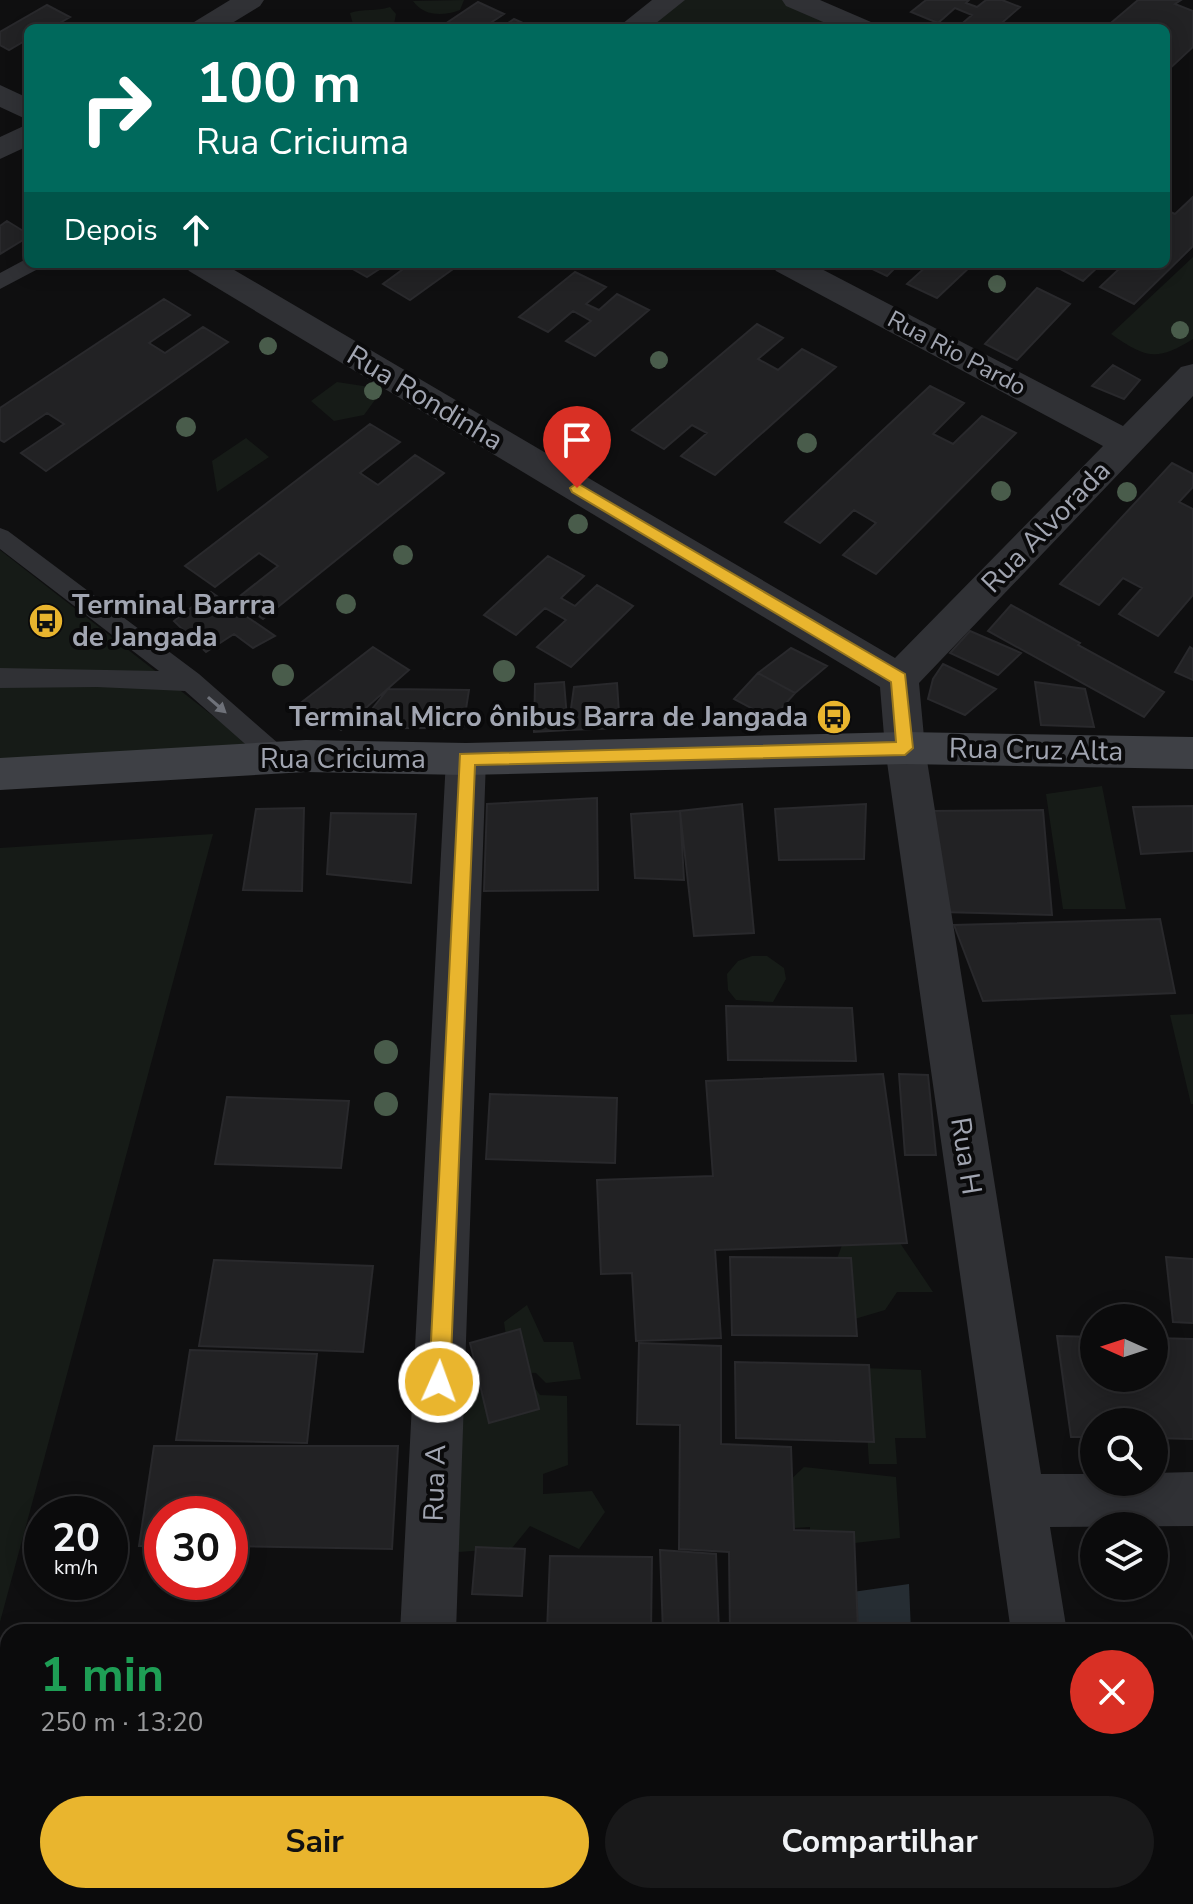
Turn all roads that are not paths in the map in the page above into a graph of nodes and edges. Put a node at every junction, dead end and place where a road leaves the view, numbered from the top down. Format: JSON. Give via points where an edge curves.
{"nodes":[{"id":1,"x":250,"y":0,"type":"edge"},
{"id":2,"x":671,"y":0,"type":"edge"},
{"id":3,"x":796,"y":0,"type":"edge"},
{"id":4,"x":211,"y":24,"type":"edge"},
{"id":5,"x":637,"y":24,"type":"edge"},
{"id":6,"x":852,"y":24,"type":"edge"},
{"id":7,"x":0,"y":94,"type":"edge"},
{"id":8,"x":24,"y":109,"type":"edge"},
{"id":9,"x":24,"y":268,"type":"edge"},
{"id":10,"x":207,"y":268,"type":"edge"},
{"id":11,"x":795,"y":268,"type":"edge"},
{"id":12,"x":0,"y":282,"type":"edge"},
{"id":13,"x":1193,"y":375,"type":"edge"},
{"id":14,"x":1127,"y":443,"type":"junction"},
{"id":15,"x":0,"y":537,"type":"edge"},
{"id":16,"x":0,"y":678,"type":"edge"},
{"id":17,"x":899,"y":679,"type":"junction"},
{"id":18,"x":190,"y":682,"type":"junction"},
{"id":19,"x":905,"y":748,"type":"junction"},
{"id":20,"x":830,"y":750,"type":"joint"},
{"id":21,"x":1193,"y":753,"type":"edge"},
{"id":22,"x":278,"y":758,"type":"junction"},
{"id":23,"x":466,"y":759,"type":"junction"},
{"id":24,"x":0,"y":774,"type":"edge"},
{"id":25,"x":1193,"y":1499,"type":"edge"},
{"id":26,"x":1019,"y":1501,"type":"junction"},
{"id":27,"x":428,"y":1624,"type":"edge"},
{"id":28,"x":1038,"y":1624,"type":"edge"}],
"edges":[{"from":1,"to":4,"type":"street"},
{"from":2,"to":5,"type":"street"},
{"from":3,"to":6,"type":"street"},
{"from":7,"to":8,"type":"street"},
{"from":9,"to":12,"type":"lane"},
{"from":10,"to":17,"type":"street","name":"Rua Rondinha"},
{"from":11,"to":14,"type":"street","name":"Rua Rio Pardo"},
{"from":13,"to":14,"type":"street","name":"Rua Alvorada"},
{"from":14,"to":17,"type":"street","name":"Rua Alvorada"},
{"from":15,"to":18,"type":"lane"},
{"from":16,"to":18,"type":"lane"},
{"from":17,"to":19,"type":"street","name":"Rua H"},
{"from":18,"to":22,"type":"lane","one_way":true},
{"from":19,"to":20,"type":"main road","name":"Rua Cruz Alta"},
{"from":19,"to":21,"type":"main road","name":"Rua Cruz Alta"},
{"from":19,"to":26,"type":"street","name":"Rua H"},
{"from":20,"to":23,"type":"main road","name":"Rua Criciuma"},
{"from":22,"to":23,"type":"main road","name":"Rua Criciuma"},
{"from":22,"to":24,"type":"main road","name":"Rua Criciuma"},
{"from":23,"to":27,"type":"street","name":"Rua A"},
{"from":25,"to":26,"type":"street"},
{"from":26,"to":28,"type":"street","name":"Rua H"}]}
